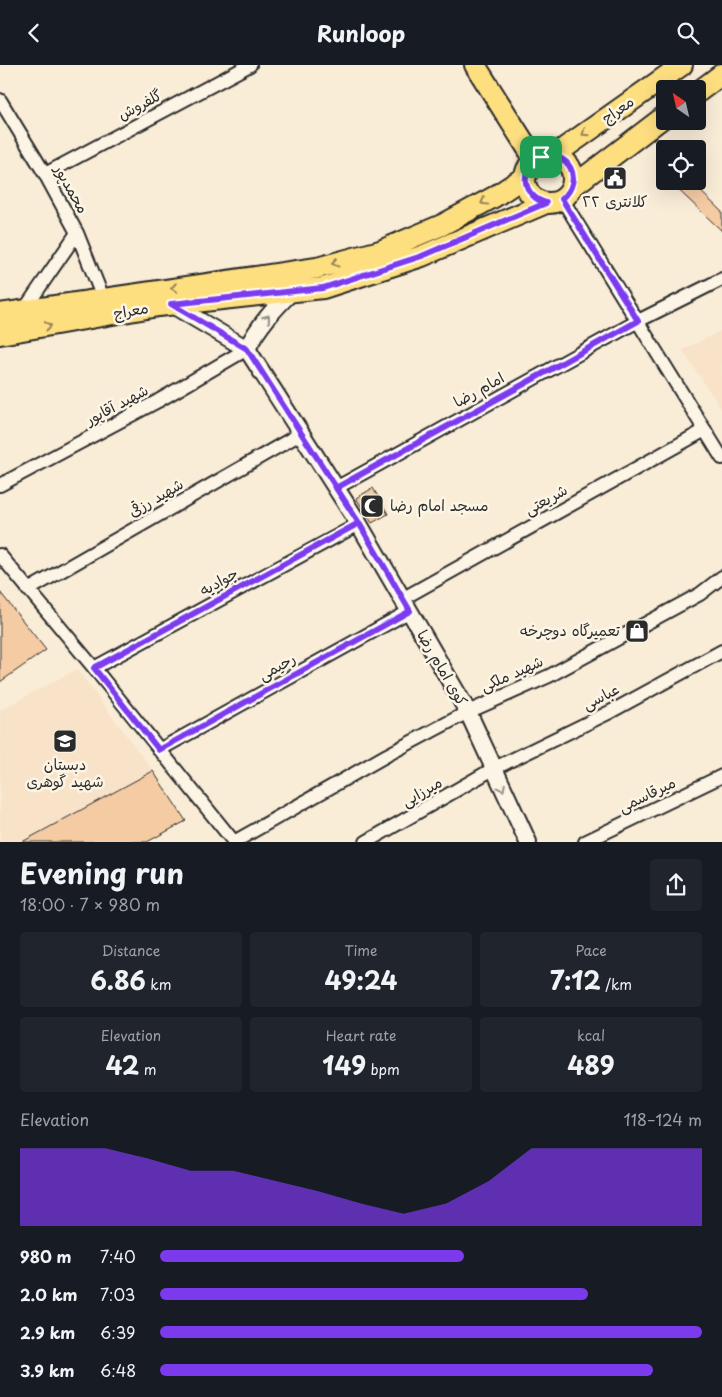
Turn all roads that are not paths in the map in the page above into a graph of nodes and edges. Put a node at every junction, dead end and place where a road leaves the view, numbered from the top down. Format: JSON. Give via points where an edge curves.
{"nodes":[{"id":1,"x":250,"y":65,"type":"edge"},
{"id":2,"x":475,"y":65,"type":"edge"},
{"id":3,"x":682,"y":65,"type":"edge"},
{"id":4,"x":722,"y":74,"type":"edge"},
{"id":5,"x":706,"y":86,"type":"edge"},
{"id":6,"x":0,"y":100,"type":"edge"},
{"id":7,"x":656,"y":124,"type":"edge"},
{"id":8,"x":538,"y":164,"type":"junction"},
{"id":9,"x":45,"y":175,"type":"junction"},
{"id":10,"x":560,"y":196,"type":"junction"},
{"id":11,"x":77,"y":233,"type":"junction"},
{"id":12,"x":722,"y":279,"type":"edge"},
{"id":13,"x":292,"y":291,"type":"junction"},
{"id":14,"x":103,"y":298,"type":"junction"},
{"id":15,"x":171,"y":304,"type":"junction"},
{"id":16,"x":24,"y":310,"type":"junction"},
{"id":17,"x":0,"y":314,"type":"edge"},
{"id":18,"x":638,"y":321,"type":"junction"},
{"id":19,"x":0,"y":334,"type":"edge"},
{"id":20,"x":247,"y":349,"type":"junction"},
{"id":21,"x":705,"y":430,"type":"junction"},
{"id":22,"x":300,"y":434,"type":"junction"},
{"id":23,"x":722,"y":458,"type":"edge"},
{"id":24,"x":0,"y":485,"type":"edge"},
{"id":25,"x":336,"y":488,"type":"junction"},
{"id":26,"x":359,"y":523,"type":"junction"},
{"id":27,"x":0,"y":555,"type":"edge"},
{"id":28,"x":722,"y":577,"type":"edge"},
{"id":29,"x":28,"y":590,"type":"junction"},
{"id":30,"x":406,"y":605,"type":"junction"},
{"id":31,"x":722,"y":651,"type":"edge"},
{"id":32,"x":94,"y":668,"type":"junction"},
{"id":33,"x":468,"y":712,"type":"junction"},
{"id":34,"x":159,"y":750,"type":"junction"},
{"id":35,"x":493,"y":769,"type":"junction"},
{"id":36,"x":722,"y":776,"type":"edge"},
{"id":37,"x":234,"y":842,"type":"edge"},
{"id":38,"x":366,"y":842,"type":"edge"},
{"id":39,"x":528,"y":842,"type":"edge"},
{"id":40,"x":585,"y":842,"type":"edge"}],
"edges":[{"from":1,"to":9,"type":"street","name":"گلفروش"},
{"from":2,"to":8,"type":"main road"},
{"from":3,"to":8,"type":"main road","name":"معراج","one_way":true},
{"from":4,"to":5,"type":"main road"},
{"from":6,"to":9,"type":"street","name":"محمدپور"},
{"from":7,"to":10,"type":"main road","name":"معراج"},
{"from":8,"to":10,"type":"main road","via":[[526,184],[533,196],[539,201]]},
{"from":8,"to":10,"type":"main road","via":[[561,158],[572,170],[573,179]]},
{"from":8,"to":14,"type":"main road","name":"معراج","one_way":true,"via":[[494,197],[442,225],[380,251],[317,268]]},
{"from":9,"to":11,"type":"street","name":"محمدپور"},
{"from":10,"to":13,"type":"main road","name":"معراج","via":[[422,256],[323,288]]},
{"from":10,"to":18,"type":"street"},
{"from":11,"to":14,"type":"street","name":"محمدپور"},
{"from":11,"to":16,"type":"street"},
{"from":12,"to":18,"type":"street","name":"امام رضا"},
{"from":13,"to":15,"type":"main road","name":"معراج"},
{"from":20,"to":13,"type":"street","one_way":true,"via":[[269,314]]},
{"from":14,"to":16,"type":"main road","name":"معراج"},
{"from":19,"to":15,"type":"main road","name":"معراج","one_way":true},
{"from":15,"to":20,"type":"street"},
{"from":16,"to":17,"type":"main road","name":"معراج"},
{"from":18,"to":21,"type":"street"},
{"from":18,"to":25,"type":"street","name":"امام رضا"},
{"from":20,"to":22,"type":"street","name":"کوی امام رضا"},
{"from":20,"to":24,"type":"street","name":"شهید آقاپور","via":[[158,401]]},
{"from":21,"to":23,"type":"street"},
{"from":21,"to":30,"type":"street","name":"شریعتی"},
{"from":22,"to":25,"type":"street","name":"کوی امام رضا"},
{"from":22,"to":29,"type":"street","name":"شهید رزقی"},
{"from":25,"to":26,"type":"street","name":"کوی امام رضا"},
{"from":26,"to":30,"type":"street","name":"کوی امام رضا"},
{"from":26,"to":32,"type":"street","name":"جوادیه"},
{"from":27,"to":29,"type":"street"},
{"from":28,"to":33,"type":"street","name":"شهید ملکی","via":[[700,595],[558,671]]},
{"from":29,"to":32,"type":"street"},
{"from":30,"to":33,"type":"street","name":"کوی امام رضا"},
{"from":30,"to":34,"type":"street","name":"رحیمی"},
{"from":31,"to":35,"type":"street","name":"عباسی","via":[[610,712]]},
{"from":32,"to":34,"type":"street"},
{"from":33,"to":35,"type":"street","name":"کوی امام رضا"},
{"from":33,"to":37,"type":"street","name":"شهید ملکی"},
{"from":34,"to":37,"type":"street"},
{"from":35,"to":38,"type":"street","name":"میرزایی"},
{"from":35,"to":39,"type":"street","name":"کوی امام رضا","one_way":true},
{"from":36,"to":40,"type":"street","name":"میرقاسمی"}]}
